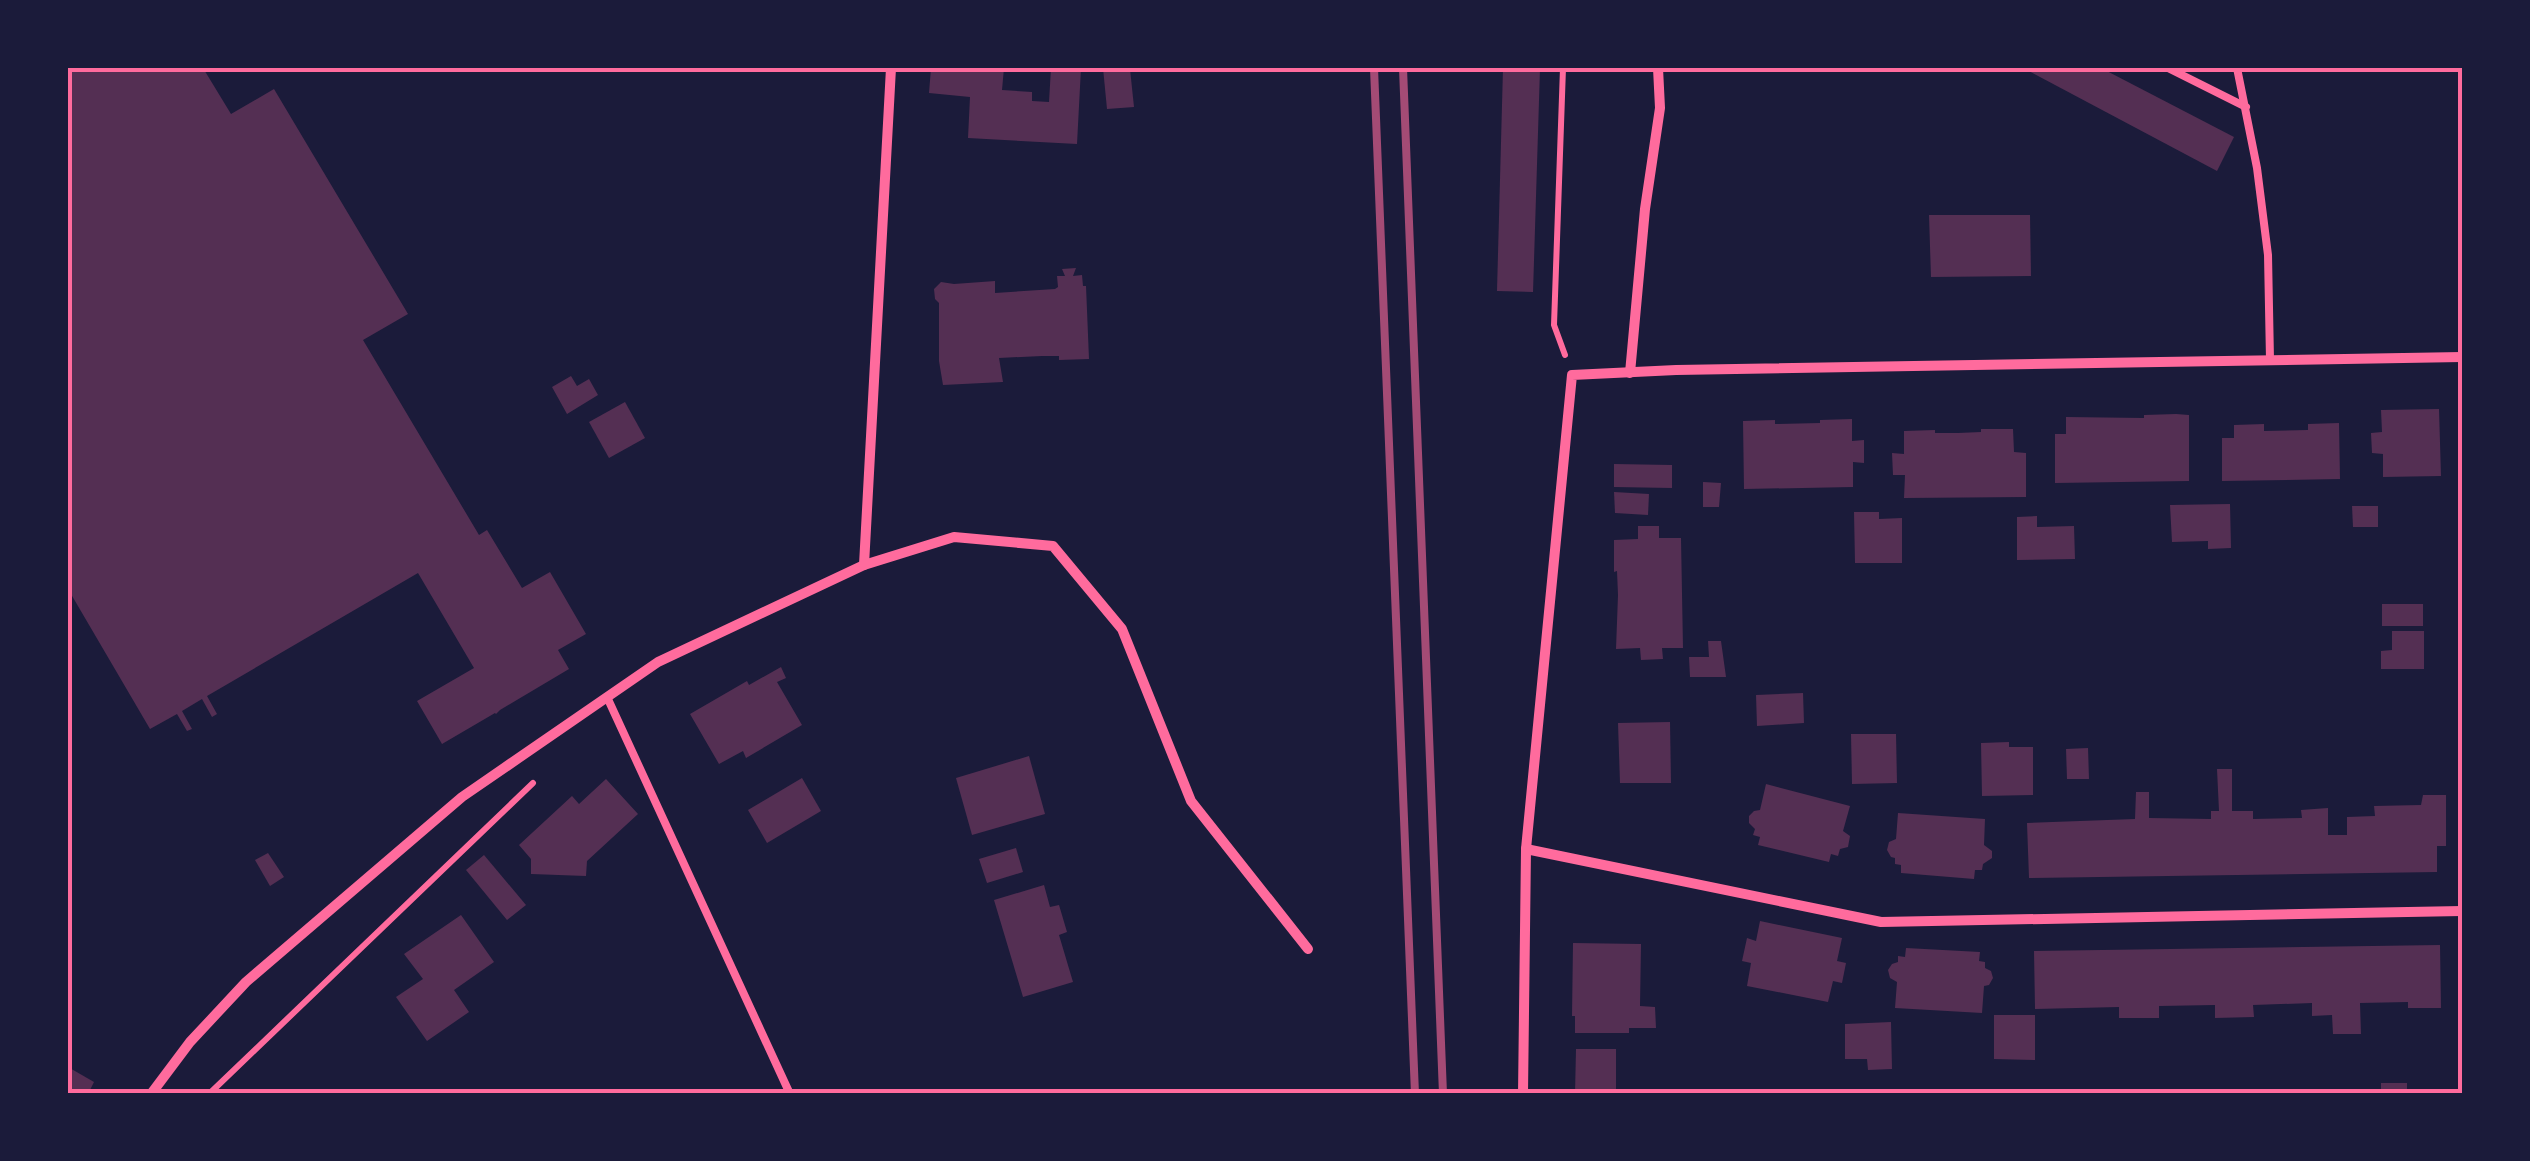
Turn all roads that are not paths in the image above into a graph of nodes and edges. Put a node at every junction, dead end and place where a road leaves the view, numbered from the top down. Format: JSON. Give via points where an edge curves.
{"nodes":[{"id":1,"x":891,"y":68,"type":"edge"},
{"id":2,"x":1658,"y":68,"type":"edge"},
{"id":3,"x":2168,"y":68,"type":"edge"},
{"id":4,"x":2237,"y":68,"type":"edge"},
{"id":5,"x":2246,"y":106,"type":"junction"},
{"id":6,"x":2462,"y":357,"type":"edge"},
{"id":7,"x":2270,"y":360,"type":"junction"},
{"id":8,"x":1630,"y":372,"type":"junction"},
{"id":9,"x":864,"y":565,"type":"junction"},
{"id":10,"x":607,"y":697,"type":"junction"},
{"id":11,"x":1526,"y":850,"type":"junction"},
{"id":12,"x":2462,"y":912,"type":"edge"},
{"id":13,"x":1308,"y":949,"type":"dead end"},
{"id":14,"x":151,"y":1094,"type":"edge"},
{"id":15,"x":790,"y":1094,"type":"edge"},
{"id":16,"x":1523,"y":1094,"type":"edge"}],
"edges":[{"from":1,"to":9,"type":"street"},
{"from":2,"to":8,"type":"street","via":[[1660,108]]},
{"from":3,"to":5,"type":"lane"},
{"from":4,"to":5,"type":"lane"},
{"from":5,"to":7,"type":"lane","via":[[2268,255]]},
{"from":6,"to":7,"type":"street"},
{"from":7,"to":8,"type":"street"},
{"from":8,"to":11,"type":"street","via":[[1572,375]]},
{"from":9,"to":10,"type":"street","via":[[658,662]]},
{"from":9,"to":13,"type":"street","via":[[954,537],[1052,546],[1122,628],[1191,801]]},
{"from":10,"to":14,"type":"street","via":[[462,798],[246,982]]},
{"from":10,"to":15,"type":"lane"},
{"from":11,"to":12,"type":"street","via":[[1880,922]]},
{"from":11,"to":16,"type":"street"}]}
